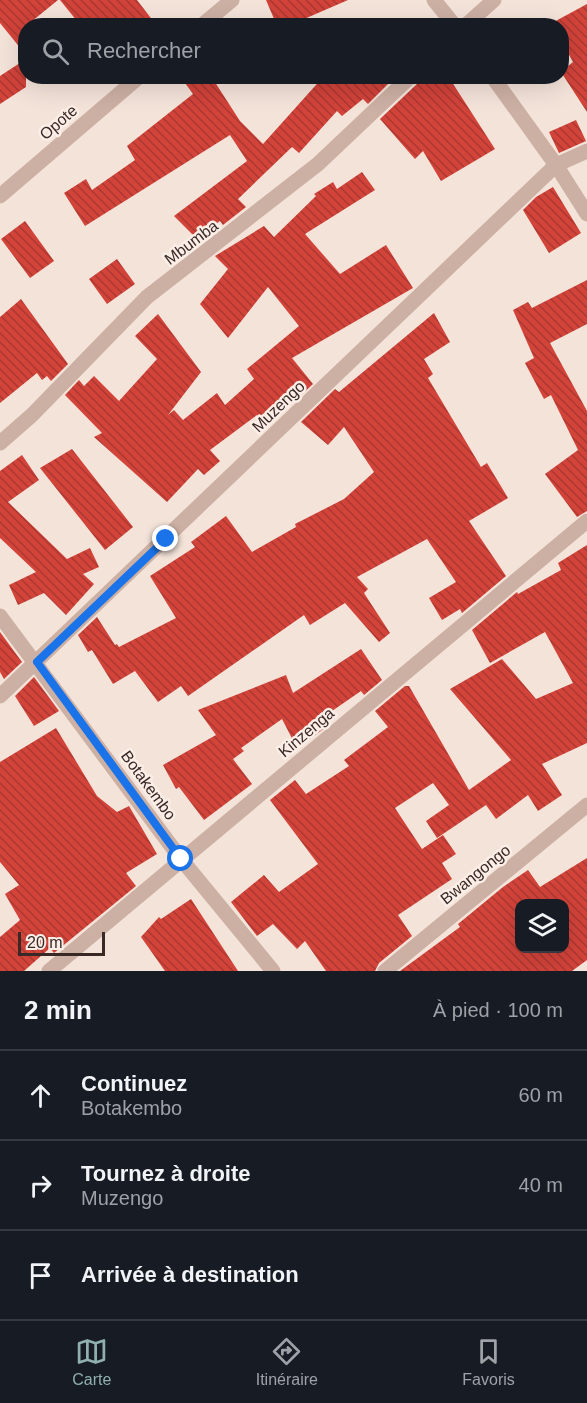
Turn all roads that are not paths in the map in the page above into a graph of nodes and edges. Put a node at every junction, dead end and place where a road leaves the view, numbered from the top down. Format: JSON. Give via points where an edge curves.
{"nodes":[{"id":1,"x":232,"y":0,"type":"edge"},
{"id":2,"x":434,"y":0,"type":"edge"},
{"id":3,"x":494,"y":0,"type":"edge"},
{"id":4,"x":211,"y":18,"type":"edge"},
{"id":5,"x":449,"y":18,"type":"edge"},
{"id":6,"x":474,"y":18,"type":"edge"},
{"id":7,"x":131,"y":84,"type":"edge"},
{"id":8,"x":403,"y":84,"type":"edge"},
{"id":9,"x":498,"y":84,"type":"edge"},
{"id":10,"x":587,"y":151,"type":"edge"},
{"id":11,"x":556,"y":165,"type":"junction"},
{"id":12,"x":0,"y":196,"type":"edge"},
{"id":13,"x":587,"y":214,"type":"edge"},
{"id":14,"x":0,"y":443,"type":"edge"},
{"id":15,"x":587,"y":521,"type":"edge"},
{"id":16,"x":0,"y":616,"type":"edge"},
{"id":17,"x":37,"y":662,"type":"junction"},
{"id":18,"x":0,"y":696,"type":"edge"},
{"id":19,"x":587,"y":805,"type":"edge"},
{"id":20,"x":181,"y":859,"type":"junction"},
{"id":21,"x":49,"y":971,"type":"edge"},
{"id":22,"x":273,"y":971,"type":"edge"},
{"id":23,"x":385,"y":971,"type":"edge"}],
"edges":[{"from":1,"to":4,"type":"street"},
{"from":2,"to":5,"type":"street"},
{"from":3,"to":6,"type":"street"},
{"from":7,"to":12,"type":"street","name":"Opote"},
{"from":8,"to":14,"type":"street","name":"Mbumba","via":[[318,164],[147,297]]},
{"from":9,"to":11,"type":"street"},
{"from":10,"to":11,"type":"street","name":"Muzengo"},
{"from":11,"to":13,"type":"street"},
{"from":11,"to":17,"type":"street","name":"Muzengo"},
{"from":15,"to":20,"type":"street","name":"Kinzenga"},
{"from":16,"to":17,"type":"street","name":"Botakembo"},
{"from":17,"to":18,"type":"street","name":"Muzengo"},
{"from":17,"to":20,"type":"street","name":"Botakembo"},
{"from":19,"to":23,"type":"street","name":"Bwangongo"},
{"from":20,"to":21,"type":"street","name":"Kinzenga"},
{"from":20,"to":22,"type":"street","name":"Botakembo"}]}
